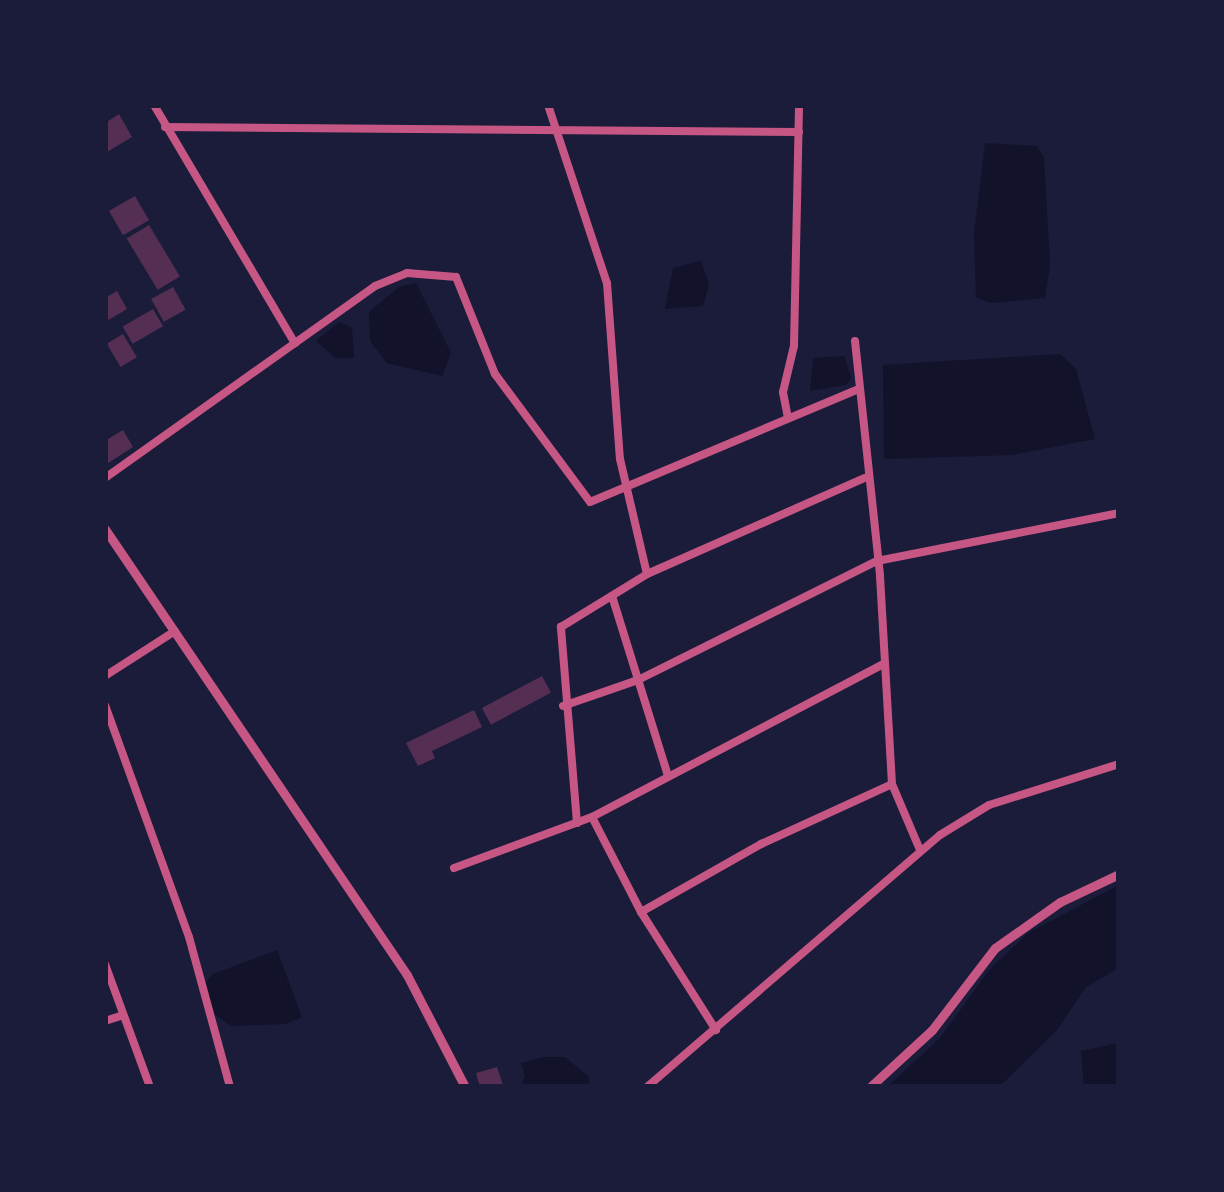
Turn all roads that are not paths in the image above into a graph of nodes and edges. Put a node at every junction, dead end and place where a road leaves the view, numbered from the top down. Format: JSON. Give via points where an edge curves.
{"nodes":[{"id":1,"x":154,"y":105,"type":"edge"},
{"id":2,"x":548,"y":105,"type":"edge"},
{"id":3,"x":798,"y":105,"type":"edge"},
{"id":4,"x":553,"y":125,"type":"junction"},
{"id":5,"x":165,"y":127,"type":"junction"},
{"id":6,"x":799,"y":132,"type":"junction"},
{"id":7,"x":855,"y":341,"type":"dead end"},
{"id":8,"x":295,"y":343,"type":"junction"},
{"id":9,"x":856,"y":390,"type":"junction"},
{"id":10,"x":788,"y":418,"type":"junction"},
{"id":11,"x":105,"y":478,"type":"edge"},
{"id":12,"x":866,"y":478,"type":"junction"},
{"id":13,"x":625,"y":487,"type":"junction"},
{"id":14,"x":1119,"y":513,"type":"edge"},
{"id":15,"x":105,"y":529,"type":"edge"},
{"id":16,"x":877,"y":561,"type":"junction"},
{"id":17,"x":647,"y":574,"type":"junction"},
{"id":18,"x":612,"y":596,"type":"junction"},
{"id":19,"x":175,"y":631,"type":"junction"},
{"id":20,"x":884,"y":664,"type":"junction"},
{"id":21,"x":105,"y":676,"type":"edge"},
{"id":22,"x":638,"y":680,"type":"junction"},
{"id":23,"x":105,"y":705,"type":"edge"},
{"id":24,"x":563,"y":706,"type":"junction"},
{"id":25,"x":1119,"y":764,"type":"edge"},
{"id":26,"x":668,"y":776,"type":"junction"},
{"id":27,"x":892,"y":784,"type":"junction"},
{"id":28,"x":592,"y":817,"type":"junction"},
{"id":29,"x":577,"y":823,"type":"junction"},
{"id":30,"x":920,"y":850,"type":"junction"},
{"id":31,"x":454,"y":868,"type":"dead end"},
{"id":32,"x":1119,"y":874,"type":"edge"},
{"id":33,"x":641,"y":912,"type":"junction"},
{"id":34,"x":105,"y":964,"type":"edge"},
{"id":35,"x":124,"y":1016,"type":"junction"},
{"id":36,"x":105,"y":1022,"type":"edge"},
{"id":37,"x":716,"y":1030,"type":"junction"},
{"id":38,"x":150,"y":1087,"type":"edge"},
{"id":39,"x":230,"y":1087,"type":"edge"},
{"id":40,"x":465,"y":1087,"type":"edge"},
{"id":41,"x":647,"y":1087,"type":"edge"},
{"id":42,"x":870,"y":1087,"type":"edge"}],
"edges":[{"from":1,"to":5,"type":"street"},
{"from":2,"to":4,"type":"street"},
{"from":3,"to":6,"type":"street"},
{"from":4,"to":5,"type":"street"},
{"from":4,"to":6,"type":"street"},
{"from":4,"to":13,"type":"street","via":[[606,283]]},
{"from":5,"to":8,"type":"street"},
{"from":6,"to":10,"type":"street","via":[[794,346],[783,392]]},
{"from":7,"to":9,"type":"street"},
{"from":8,"to":11,"type":"street"},
{"from":8,"to":13,"type":"street","via":[[375,286],[407,273],[456,277],[496,374],[590,502]]},
{"from":9,"to":10,"type":"street"},
{"from":9,"to":12,"type":"street"},
{"from":10,"to":13,"type":"street"},
{"from":12,"to":16,"type":"street"},
{"from":12,"to":17,"type":"street"},
{"from":13,"to":17,"type":"street"},
{"from":14,"to":16,"type":"street"},
{"from":15,"to":19,"type":"street"},
{"from":16,"to":20,"type":"street"},
{"from":16,"to":22,"type":"street"},
{"from":17,"to":18,"type":"street"},
{"from":18,"to":22,"type":"street"},
{"from":18,"to":24,"type":"street","via":[[561,627]]},
{"from":19,"to":21,"type":"street"},
{"from":19,"to":40,"type":"street","via":[[407,975]]},
{"from":20,"to":26,"type":"street"},
{"from":20,"to":27,"type":"street"},
{"from":22,"to":24,"type":"street"},
{"from":22,"to":26,"type":"street"},
{"from":23,"to":39,"type":"street","via":[[189,936]]},
{"from":24,"to":29,"type":"street"},
{"from":25,"to":30,"type":"street","via":[[989,805]]},
{"from":26,"to":28,"type":"street"},
{"from":27,"to":30,"type":"street"},
{"from":27,"to":33,"type":"street","via":[[761,844]]},
{"from":28,"to":29,"type":"street"},
{"from":28,"to":33,"type":"street"},
{"from":29,"to":31,"type":"street"},
{"from":30,"to":37,"type":"street"},
{"from":32,"to":42,"type":"street","via":[[1060,902],[995,948],[932,1030]]},
{"from":33,"to":37,"type":"street"},
{"from":34,"to":35,"type":"street"},
{"from":35,"to":36,"type":"street"},
{"from":35,"to":38,"type":"street"},
{"from":37,"to":41,"type":"street"}]}
